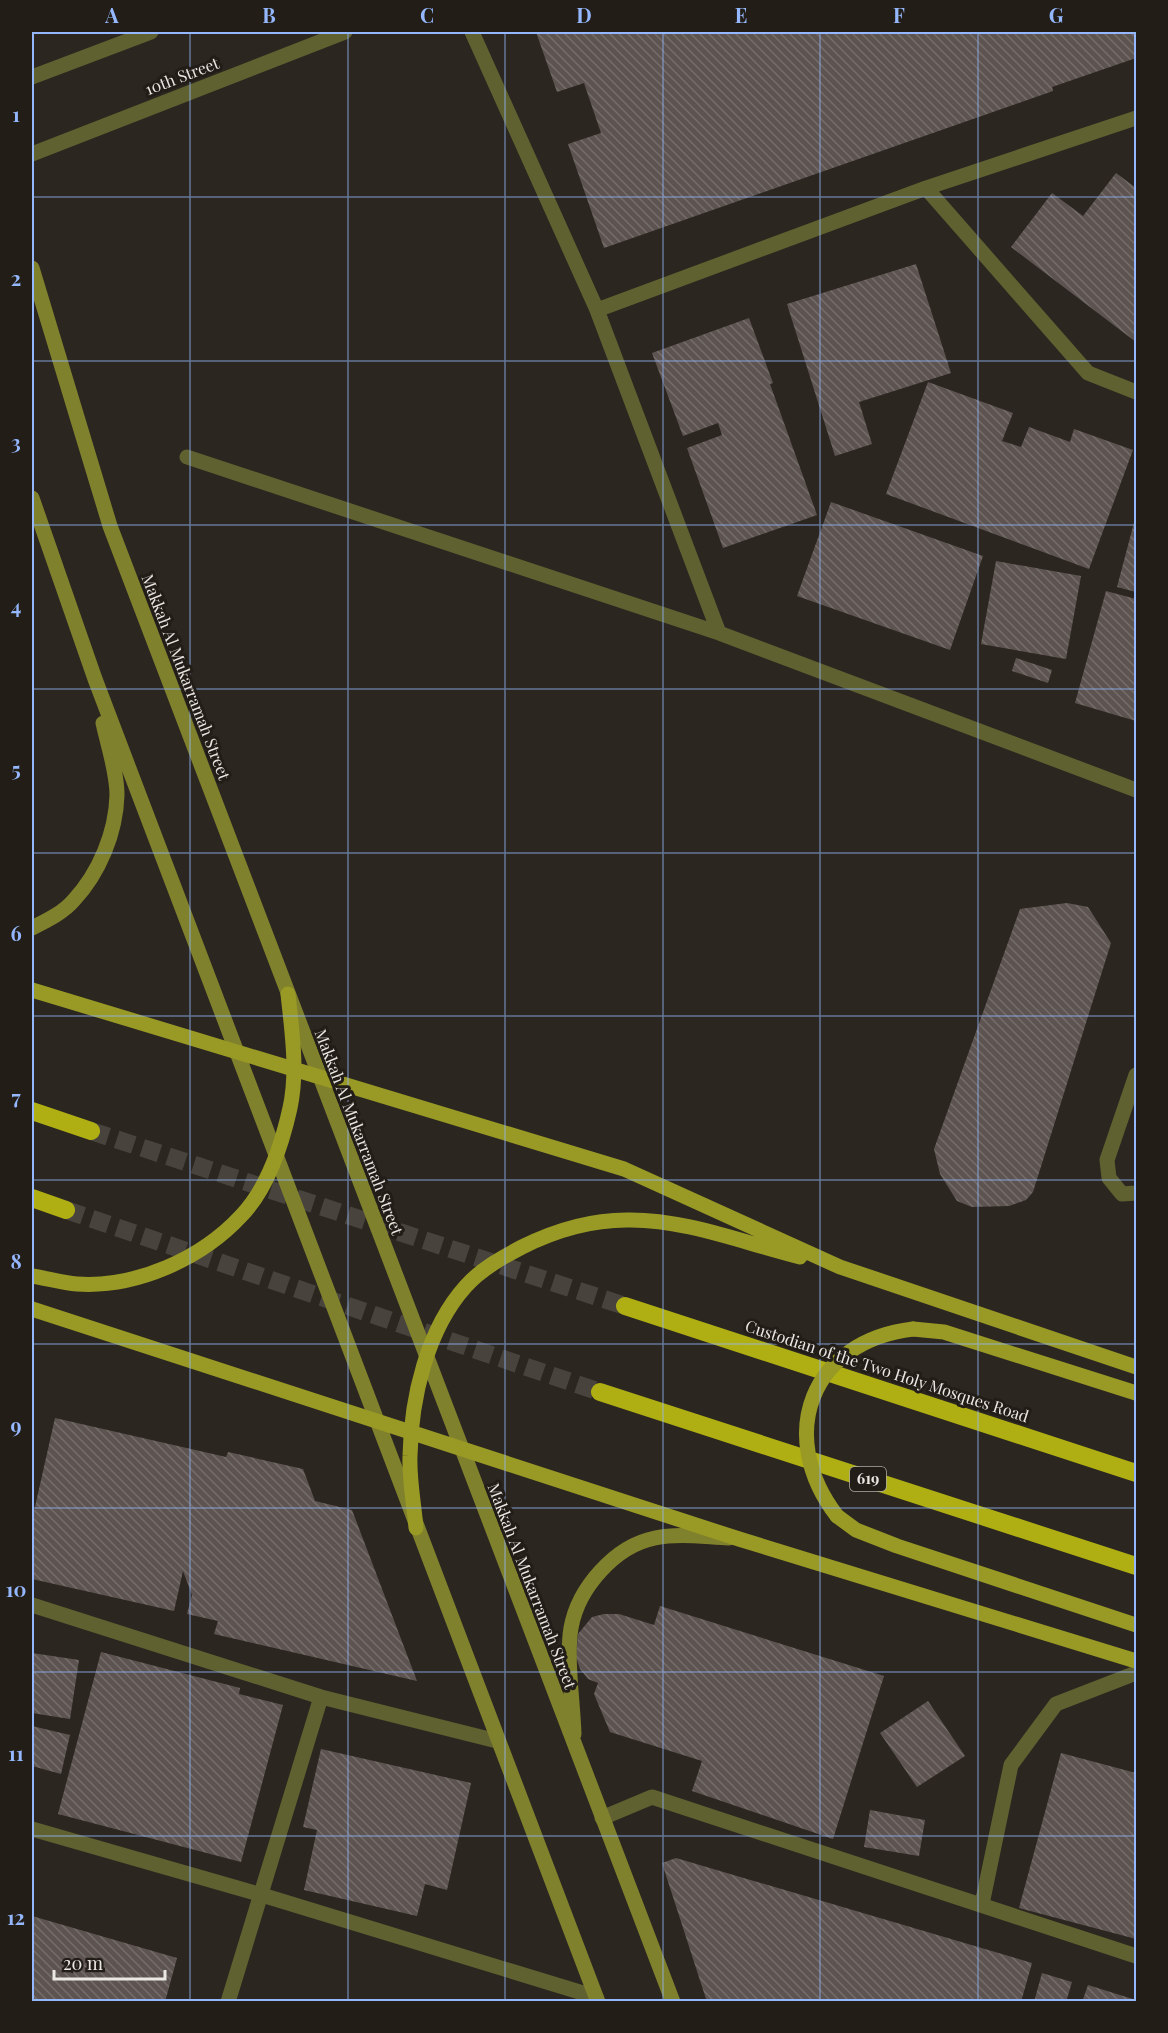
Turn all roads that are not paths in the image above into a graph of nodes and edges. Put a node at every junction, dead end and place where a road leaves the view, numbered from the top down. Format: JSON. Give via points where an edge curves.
{"nodes":[{"id":1,"x":150,"y":32,"type":"edge"},
{"id":2,"x":345,"y":32,"type":"edge"},
{"id":3,"x":472,"y":32,"type":"edge"},
{"id":4,"x":32,"y":77,"type":"edge"},
{"id":5,"x":1137,"y":118,"type":"edge"},
{"id":6,"x":32,"y":154,"type":"edge"},
{"id":7,"x":927,"y":188,"type":"junction"},
{"id":8,"x":32,"y":268,"type":"edge"},
{"id":9,"x":597,"y":310,"type":"junction"},
{"id":10,"x":1137,"y":392,"type":"edge"},
{"id":11,"x":187,"y":457,"type":"dead end"},
{"id":12,"x":32,"y":498,"type":"edge"},
{"id":13,"x":718,"y":633,"type":"junction"},
{"id":14,"x":95,"y":679,"type":"junction"},
{"id":15,"x":1137,"y":790,"type":"edge"},
{"id":16,"x":32,"y":928,"type":"edge"},
{"id":17,"x":32,"y":990,"type":"edge"},
{"id":18,"x":288,"y":994,"type":"junction"},
{"id":19,"x":236,"y":1052,"type":"junction"},
{"id":20,"x":294,"y":1070,"type":"junction"},
{"id":21,"x":1137,"y":1075,"type":"edge"},
{"id":22,"x":319,"y":1078,"type":"junction"},
{"id":23,"x":32,"y":1110,"type":"edge"},
{"id":24,"x":91,"y":1131,"type":"tunnel mouth"},
{"id":25,"x":275,"y":1155,"type":"junction"},
{"id":26,"x":1137,"y":1194,"type":"edge"},
{"id":27,"x":32,"y":1198,"type":"edge"},
{"id":28,"x":66,"y":1210,"type":"tunnel mouth"},
{"id":29,"x":840,"y":1267,"type":"junction"},
{"id":30,"x":32,"y":1276,"type":"edge"},
{"id":31,"x":625,"y":1306,"type":"tunnel mouth"},
{"id":32,"x":32,"y":1309,"type":"edge"},
{"id":33,"x":427,"y":1360,"type":"junction"},
{"id":34,"x":1137,"y":1367,"type":"edge"},
{"id":35,"x":600,"y":1392,"type":"tunnel mouth"},
{"id":36,"x":1137,"y":1393,"type":"edge"},
{"id":37,"x":376,"y":1423,"type":"junction"},
{"id":38,"x":411,"y":1434,"type":"junction"},
{"id":39,"x":461,"y":1450,"type":"junction"},
{"id":40,"x":1137,"y":1473,"type":"edge"},
{"id":41,"x":416,"y":1528,"type":"junction"},
{"id":42,"x":739,"y":1539,"type":"junction"},
{"id":43,"x":1137,"y":1566,"type":"edge"},
{"id":44,"x":32,"y":1605,"type":"edge"},
{"id":45,"x":1137,"y":1625,"type":"edge"},
{"id":46,"x":1137,"y":1661,"type":"edge"},
{"id":47,"x":1137,"y":1673,"type":"edge"},
{"id":48,"x":321,"y":1697,"type":"junction"},
{"id":49,"x":497,"y":1741,"type":"junction"},
{"id":50,"x":574,"y":1749,"type":"junction"},
{"id":51,"x":602,"y":1818,"type":"junction"},
{"id":52,"x":32,"y":1829,"type":"edge"},
{"id":53,"x":262,"y":1895,"type":"junction"},
{"id":54,"x":982,"y":1904,"type":"junction"},
{"id":55,"x":1137,"y":1956,"type":"edge"},
{"id":56,"x":597,"y":1999,"type":"edge"},
{"id":57,"x":228,"y":2001,"type":"edge"},
{"id":58,"x":673,"y":2001,"type":"edge"}],
"edges":[{"from":1,"to":4,"type":"street"},
{"from":2,"to":6,"type":"street","name":"10th Street"},
{"from":3,"to":9,"type":"street"},
{"from":5,"to":7,"type":"street"},
{"from":7,"to":9,"type":"street"},
{"from":7,"to":10,"type":"street","via":[[1088,373]]},
{"from":8,"to":18,"type":"main road","name":"Makkah Al Mukarramah Street","via":[[110,526]]},
{"from":9,"to":13,"type":"street"},
{"from":11,"to":13,"type":"street"},
{"from":12,"to":14,"type":"main road"},
{"from":13,"to":15,"type":"street"},
{"from":14,"to":16,"type":"main road","via":[[117,793],[115,821],[99,862],[73,902]]},
{"from":14,"to":19,"type":"main road"},
{"from":17,"to":19,"type":"main road"},
{"from":18,"to":20,"type":"main road"},
{"from":18,"to":22,"type":"main road","name":"Makkah Al Mukarramah Street"},
{"from":19,"to":20,"type":"main road"},
{"from":19,"to":25,"type":"main road"},
{"from":20,"to":22,"type":"main road"},
{"from":20,"to":25,"type":"main road","via":[[290,1107]]},
{"from":21,"to":26,"type":"street","via":[[1107,1160],[1108,1178],[1122,1194]]},
{"from":22,"to":29,"type":"main road","via":[[624,1169]]},
{"from":22,"to":33,"type":"main road","name":"Makkah Al Mukarramah Street"},
{"from":23,"to":24,"type":"highway"},
{"from":25,"to":30,"type":"main road","via":[[257,1195],[242,1215],[200,1250],[170,1266],[110,1283],[77,1284]]},
{"from":25,"to":37,"type":"main road"},
{"from":27,"to":28,"type":"highway"},
{"from":29,"to":33,"type":"main road","via":[[667,1223],[626,1220],[582,1225],[537,1240],[488,1267],[451,1308]]},
{"from":29,"to":34,"type":"main road"},
{"from":31,"to":40,"type":"highway","name":"Custodian of the Two Holy Mosques Road"},
{"from":32,"to":37,"type":"main road"},
{"from":33,"to":38,"type":"main road"},
{"from":33,"to":39,"type":"main road","name":"Makkah Al Mukarramah Street"},
{"from":35,"to":43,"type":"highway","number":"619"},
{"from":36,"to":45,"type":"main road","bridge":true,"via":[[944,1332],[887,1332],[831,1366],[810,1409],[806,1448],[817,1487],[837,1516],[856,1530]]},
{"from":37,"to":38,"type":"main road"},
{"from":37,"to":41,"type":"main road"},
{"from":38,"to":39,"type":"main road"},
{"from":38,"to":41,"type":"main road"},
{"from":39,"to":42,"type":"main road"},
{"from":39,"to":50,"type":"main road","name":"Makkah Al Mukarramah Street"},
{"from":41,"to":49,"type":"main road"},
{"from":42,"to":46,"type":"main road"},
{"from":42,"to":50,"type":"main road","via":[[683,1535],[653,1538],[625,1551],[603,1568],[587,1589],[571,1628]]},
{"from":44,"to":48,"type":"street"},
{"from":47,"to":54,"type":"street","via":[[1056,1704],[1011,1765]]},
{"from":48,"to":49,"type":"street"},
{"from":48,"to":53,"type":"street"},
{"from":49,"to":56,"type":"main road"},
{"from":50,"to":51,"type":"main road","name":"Makkah Al Mukarramah Street"},
{"from":51,"to":54,"type":"street","via":[[652,1797]]},
{"from":51,"to":58,"type":"main road","name":"Makkah Al Mukarramah Street"},
{"from":52,"to":53,"type":"street"},
{"from":53,"to":56,"type":"street"},
{"from":53,"to":57,"type":"street"},
{"from":54,"to":55,"type":"street"}]}
